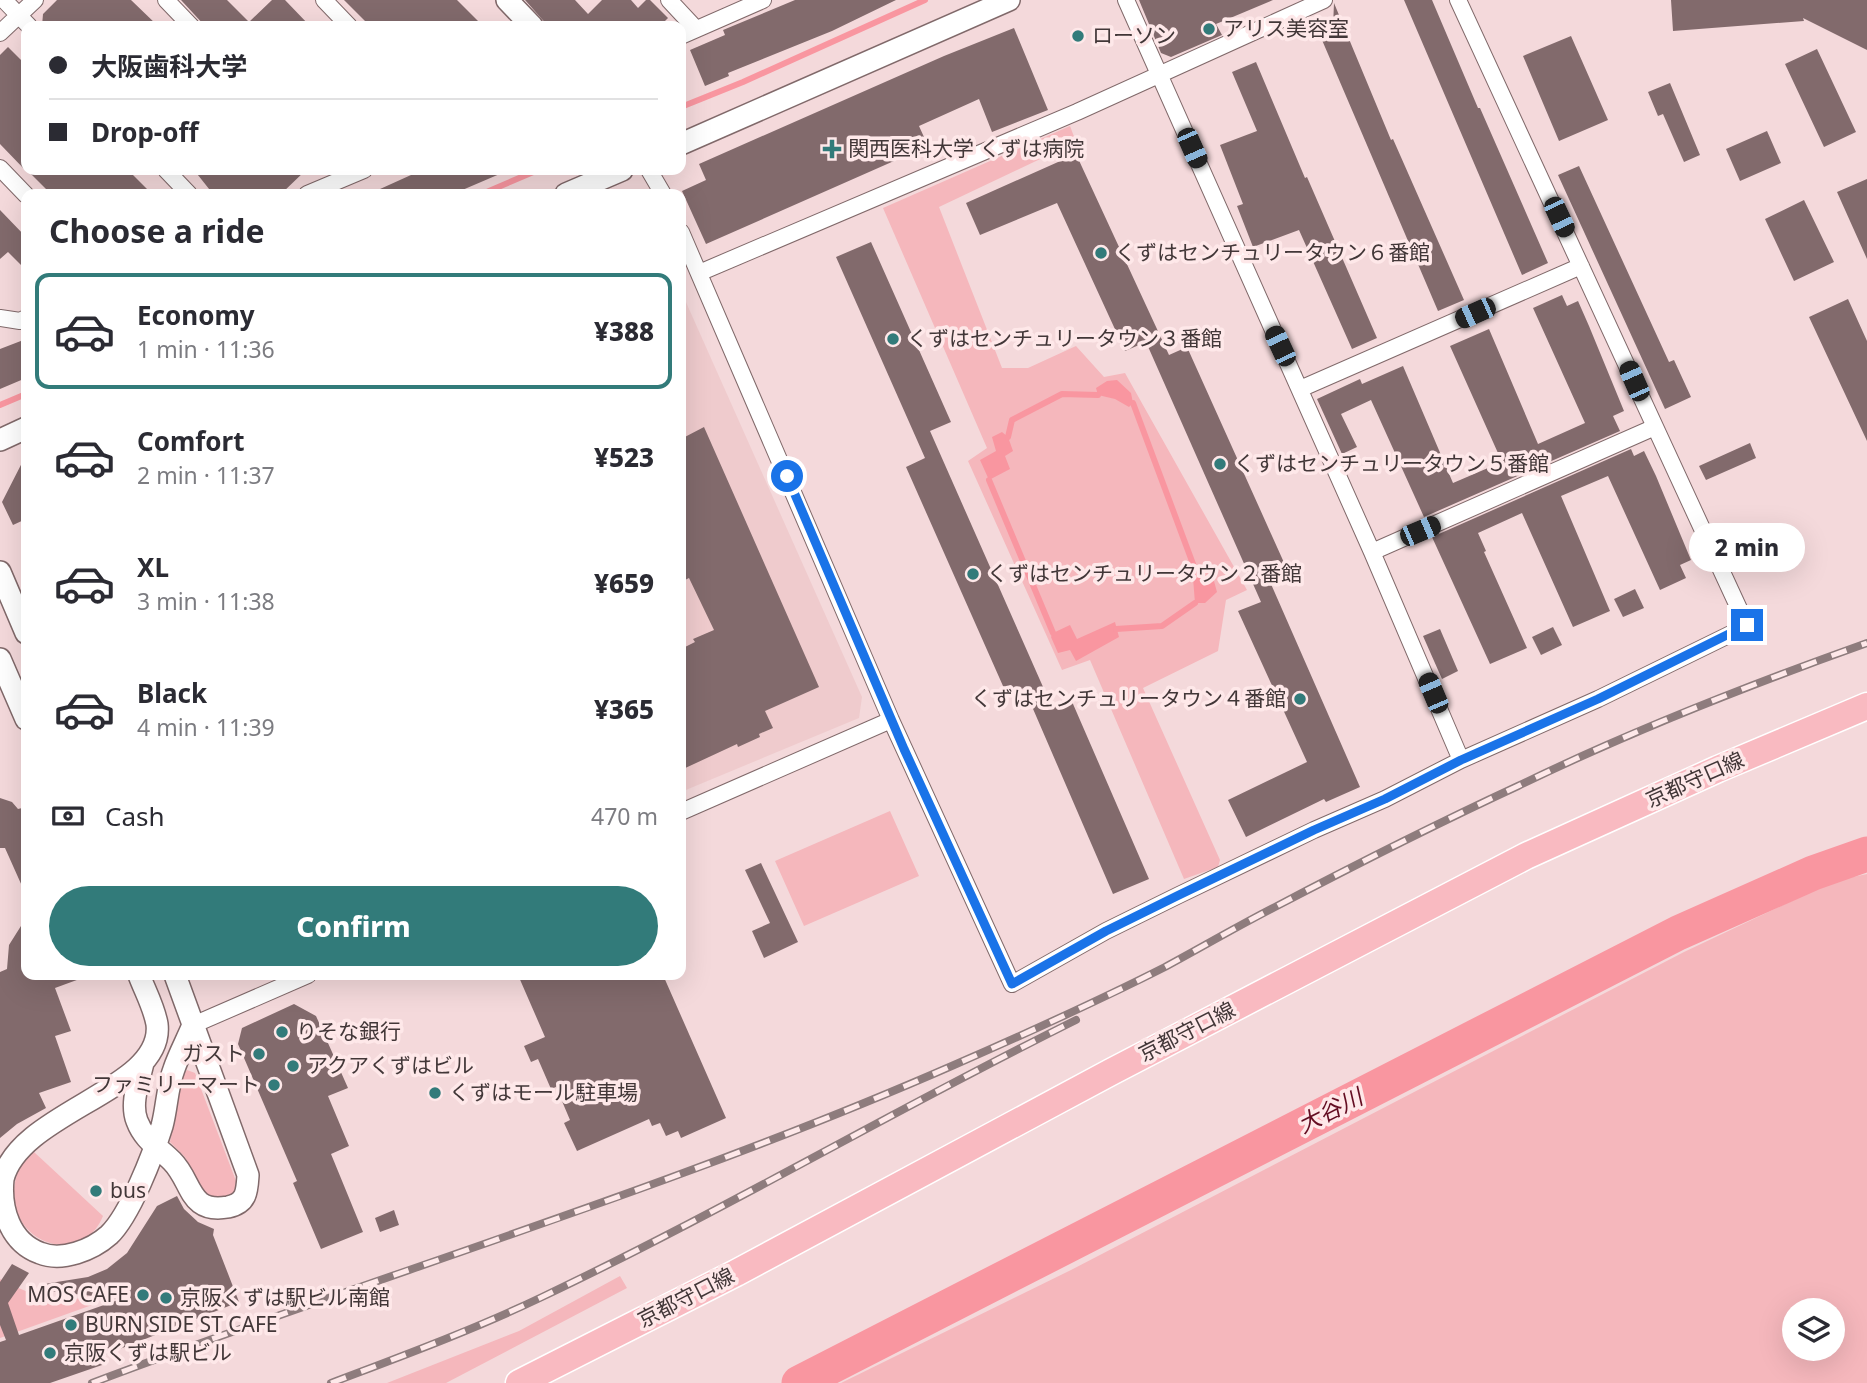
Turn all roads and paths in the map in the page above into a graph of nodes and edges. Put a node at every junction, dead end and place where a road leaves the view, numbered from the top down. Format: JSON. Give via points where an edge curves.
{"nodes":[{"id":1,"x":4,"y":0,"type":"edge"},
{"id":2,"x":35,"y":0,"type":"edge"},
{"id":3,"x":166,"y":0,"type":"edge"},
{"id":4,"x":324,"y":0,"type":"edge"},
{"id":5,"x":507,"y":0,"type":"edge"},
{"id":6,"x":669,"y":0,"type":"edge"},
{"id":7,"x":763,"y":0,"type":"edge"},
{"id":8,"x":1009,"y":0,"type":"edge"},
{"id":9,"x":1126,"y":0,"type":"edge"},
{"id":10,"x":1324,"y":0,"type":"edge"},
{"id":11,"x":1458,"y":0,"type":"edge"},
{"id":12,"x":24,"y":21,"type":"edge"},
{"id":13,"x":186,"y":21,"type":"edge"},
{"id":14,"x":344,"y":21,"type":"edge"},
{"id":15,"x":527,"y":21,"type":"edge"},
{"id":16,"x":21,"y":22,"type":"edge"},
{"id":17,"x":696,"y":29,"type":"junction"},
{"id":18,"x":0,"y":33,"type":"edge"},
{"id":19,"x":686,"y":34,"type":"edge"},
{"id":20,"x":1160,"y":75,"type":"junction"},
{"id":21,"x":686,"y":142,"type":"edge"},
{"id":22,"x":0,"y":168,"type":"edge"},
{"id":23,"x":171,"y":175,"type":"edge"},
{"id":24,"x":333,"y":175,"type":"edge"},
{"id":25,"x":610,"y":175,"type":"edge"},
{"id":26,"x":184,"y":189,"type":"edge"},
{"id":27,"x":314,"y":189,"type":"edge"},
{"id":28,"x":578,"y":189,"type":"edge"},
{"id":29,"x":21,"y":190,"type":"edge"},
{"id":30,"x":686,"y":243,"type":"edge"},
{"id":31,"x":1581,"y":266,"type":"junction"},
{"id":32,"x":699,"y":273,"type":"junction"},
{"id":33,"x":0,"y":318,"type":"edge"},
{"id":34,"x":21,"y":320,"type":"edge"},
{"id":35,"x":1300,"y":390,"type":"junction"},
{"id":36,"x":1655,"y":427,"type":"junction"},
{"id":37,"x":21,"y":430,"type":"edge"},
{"id":38,"x":0,"y":440,"type":"edge"},
{"id":39,"x":1372,"y":552,"type":"junction"},
{"id":40,"x":0,"y":572,"type":"edge"},
{"id":41,"x":21,"y":621,"type":"edge"},
{"id":42,"x":0,"y":659,"type":"edge"},
{"id":43,"x":1867,"y":706,"type":"edge"},
{"id":44,"x":21,"y":707,"type":"edge"},
{"id":45,"x":891,"y":720,"type":"junction"},
{"id":46,"x":1461,"y":760,"type":"junction"},
{"id":47,"x":686,"y":809,"type":"edge"},
{"id":48,"x":141,"y":980,"type":"edge"},
{"id":49,"x":177,"y":980,"type":"edge"},
{"id":50,"x":296,"y":980,"type":"edge"},
{"id":51,"x":193,"y":1025,"type":"junction"},
{"id":52,"x":143,"y":1063,"type":"junction"},
{"id":53,"x":153,"y":1146,"type":"junction"},
{"id":54,"x":519,"y":1383,"type":"edge"}],
"edges":[{"from":1,"to":12,"type":"street"},
{"from":2,"to":12,"type":"street"},
{"from":3,"to":13,"type":"street"},
{"from":4,"to":14,"type":"street"},
{"from":5,"to":15,"type":"street"},
{"from":6,"to":17,"type":"street"},
{"from":7,"to":17,"type":"street"},
{"from":8,"to":21,"type":"street"},
{"from":9,"to":20,"type":"street"},
{"from":10,"to":20,"type":"street"},
{"from":11,"to":31,"type":"street"},
{"from":16,"to":18,"type":"street"},
{"from":17,"to":19,"type":"street"},
{"from":20,"to":32,"type":"street"},
{"from":20,"to":35,"type":"street"},
{"from":22,"to":29,"type":"street"},
{"from":23,"to":26,"type":"street"},
{"from":24,"to":27,"type":"street"},
{"from":25,"to":28,"type":"street"},
{"from":30,"to":32,"type":"street"},
{"from":31,"to":35,"type":"street"},
{"from":31,"to":36,"type":"street"},
{"from":32,"to":45,"type":"street"},
{"from":33,"to":34,"type":"street"},
{"from":35,"to":39,"type":"street"},
{"from":36,"to":39,"type":"street"},
{"from":36,"to":46,"type":"street","via":[[1747,625]]},
{"from":37,"to":38,"type":"street"},
{"from":39,"to":46,"type":"street"},
{"from":40,"to":41,"type":"street"},
{"from":42,"to":44,"type":"street"},
{"from":43,"to":54,"type":"main road","name":"京都守口線","via":[[1526,856]]},
{"from":45,"to":46,"type":"street","via":[[1012,984],[1106,931]]},
{"from":45,"to":47,"type":"street"},
{"from":48,"to":52,"type":"street","via":[[157,1026],[155,1043]]},
{"from":49,"to":51,"type":"street"},
{"from":50,"to":51,"type":"street"},
{"from":51,"to":53,"type":"street","via":[[173,1071]]},
{"from":51,"to":53,"type":"street","via":[[248,1175],[247,1195],[234,1206],[215,1209],[198,1202],[176,1166]]},
{"from":52,"to":53,"type":"street","via":[[134,1104],[136,1120]]},
{"from":52,"to":53,"type":"street","via":[[21,1147],[3,1178],[3,1215],[23,1243],[41,1254],[81,1251],[120,1223]]}]}
